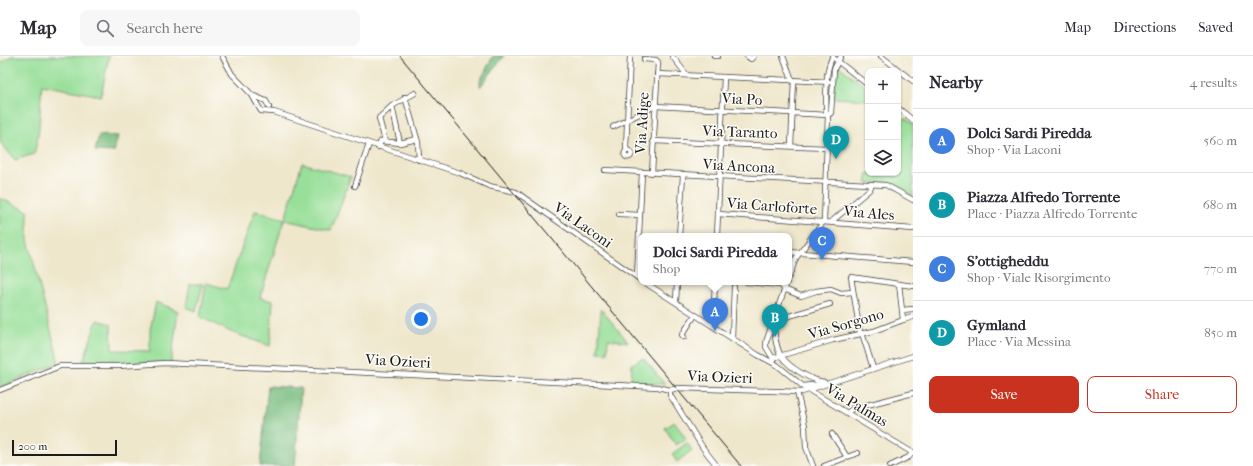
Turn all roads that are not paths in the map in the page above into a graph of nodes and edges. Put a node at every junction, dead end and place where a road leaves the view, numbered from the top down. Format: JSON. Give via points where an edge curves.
{"nodes":[{"id":1,"x":222,"y":56,"type":"edge"},
{"id":2,"x":630,"y":56,"type":"edge"},
{"id":3,"x":672,"y":56,"type":"edge"},
{"id":4,"x":714,"y":56,"type":"edge"},
{"id":5,"x":718,"y":56,"type":"edge"},
{"id":6,"x":747,"y":56,"type":"edge"},
{"id":7,"x":754,"y":56,"type":"edge"},
{"id":8,"x":783,"y":56,"type":"edge"},
{"id":9,"x":841,"y":56,"type":"edge"},
{"id":10,"x":881,"y":56,"type":"edge"},
{"id":11,"x":833,"y":57,"type":"edge"},
{"id":12,"x":644,"y":58,"type":"dead end"},
{"id":13,"x":838,"y":61,"type":"junction"},
{"id":14,"x":657,"y":74,"type":"junction"},
{"id":15,"x":687,"y":75,"type":"junction"},
{"id":16,"x":724,"y":77,"type":"junction"},
{"id":17,"x":793,"y":80,"type":"junction"},
{"id":18,"x":913,"y":80,"type":"edge"},
{"id":19,"x":830,"y":82,"type":"junction"},
{"id":20,"x":865,"y":83,"type":"edge"},
{"id":21,"x":415,"y":93,"type":"dead end"},
{"id":22,"x":405,"y":97,"type":"junction"},
{"id":23,"x":260,"y":102,"type":"junction"},
{"id":24,"x":392,"y":106,"type":"junction"},
{"id":25,"x":655,"y":106,"type":"junction"},
{"id":26,"x":268,"y":108,"type":"junction"},
{"id":27,"x":722,"y":110,"type":"junction"},
{"id":28,"x":901,"y":110,"type":"edge"},
{"id":29,"x":792,"y":114,"type":"junction"},
{"id":30,"x":828,"y":116,"type":"junction"},
{"id":31,"x":628,"y":120,"type":"junction"},
{"id":32,"x":913,"y":120,"type":"edge"},
{"id":33,"x":613,"y":127,"type":"dead end"},
{"id":34,"x":416,"y":139,"type":"junction"},
{"id":35,"x":385,"y":141,"type":"junction"},
{"id":36,"x":653,"y":141,"type":"junction"},
{"id":37,"x":400,"y":143,"type":"junction"},
{"id":38,"x":369,"y":144,"type":"junction"},
{"id":39,"x":721,"y":144,"type":"junction"},
{"id":40,"x":791,"y":146,"type":"junction"},
{"id":41,"x":378,"y":147,"type":"junction"},
{"id":42,"x":827,"y":148,"type":"junction"},
{"id":43,"x":627,"y":151,"type":"dead end"},
{"id":44,"x":419,"y":160,"type":"junction"},
{"id":45,"x":605,"y":170,"type":"dead end"},
{"id":46,"x":642,"y":172,"type":"junction"},
{"id":47,"x":652,"y":173,"type":"junction"},
{"id":48,"x":683,"y":175,"type":"junction"},
{"id":49,"x":719,"y":177,"type":"junction"},
{"id":50,"x":825,"y":182,"type":"junction"},
{"id":51,"x":872,"y":185,"type":"junction"},
{"id":52,"x":355,"y":186,"type":"dead end"},
{"id":53,"x":913,"y":200,"type":"edge"},
{"id":54,"x":619,"y":214,"type":"dead end"},
{"id":55,"x":718,"y":214,"type":"junction"},
{"id":56,"x":640,"y":215,"type":"junction"},
{"id":57,"x":824,"y":221,"type":"junction"},
{"id":58,"x":830,"y":222,"type":"junction"},
{"id":59,"x":913,"y":228,"type":"edge"},
{"id":60,"x":640,"y":233,"type":"edge"},
{"id":61,"x":679,"y":233,"type":"edge"},
{"id":62,"x":717,"y":233,"type":"edge"},
{"id":63,"x":792,"y":252,"type":"edge"},
{"id":64,"x":801,"y":253,"type":"junction"},
{"id":65,"x":913,"y":262,"type":"edge"},
{"id":66,"x":792,"y":268,"type":"edge"},
{"id":67,"x":638,"y":278,"type":"edge"},
{"id":68,"x":899,"y":284,"type":"junction"},
{"id":69,"x":649,"y":285,"type":"edge"},
{"id":70,"x":677,"y":285,"type":"edge"},
{"id":71,"x":715,"y":285,"type":"edge"},
{"id":72,"x":781,"y":285,"type":"edge"},
{"id":73,"x":786,"y":285,"type":"edge"},
{"id":74,"x":913,"y":286,"type":"edge"},
{"id":75,"x":734,"y":287,"type":"dead end"},
{"id":76,"x":784,"y":289,"type":"junction"},
{"id":77,"x":853,"y":292,"type":"junction"},
{"id":78,"x":676,"y":302,"type":"junction"},
{"id":79,"x":830,"y":304,"type":"dead end"},
{"id":80,"x":913,"y":309,"type":"edge"},
{"id":81,"x":902,"y":310,"type":"junction"},
{"id":82,"x":696,"y":315,"type":"junction"},
{"id":83,"x":913,"y":317,"type":"edge"},
{"id":84,"x":774,"y":320,"type":"junction"},
{"id":85,"x":903,"y":320,"type":"junction"},
{"id":86,"x":712,"y":326,"type":"junction"},
{"id":87,"x":861,"y":333,"type":"junction"},
{"id":88,"x":684,"y":337,"type":"dead end"},
{"id":89,"x":732,"y":338,"type":"junction"},
{"id":90,"x":766,"y":347,"type":"junction"},
{"id":91,"x":760,"y":356,"type":"junction"},
{"id":92,"x":781,"y":356,"type":"junction"},
{"id":93,"x":913,"y":356,"type":"edge"},
{"id":94,"x":773,"y":358,"type":"junction"},
{"id":95,"x":777,"y":365,"type":"junction"},
{"id":96,"x":873,"y":368,"type":"junction"},
{"id":97,"x":823,"y":384,"type":"junction"},
{"id":98,"x":801,"y":389,"type":"junction"},
{"id":99,"x":0,"y":390,"type":"edge"},
{"id":100,"x":670,"y":390,"type":"junction"},
{"id":101,"x":810,"y":390,"type":"junction"},
{"id":102,"x":913,"y":392,"type":"edge"},
{"id":103,"x":847,"y":413,"type":"junction"},
{"id":104,"x":832,"y":434,"type":"dead end"},
{"id":105,"x":858,"y":453,"type":"dead end"},
{"id":106,"x":913,"y":453,"type":"edge"},
{"id":107,"x":847,"y":457,"type":"junction"},
{"id":108,"x":717,"y":466,"type":"edge"},
{"id":109,"x":813,"y":466,"type":"edge"},
{"id":110,"x":824,"y":466,"type":"edge"},
{"id":111,"x":890,"y":466,"type":"edge"}],
"edges":[{"from":1,"to":23,"type":"street","via":[[232,74]]},
{"from":2,"to":31,"type":"street"},
{"from":3,"to":15,"type":"street"},
{"from":4,"to":5,"type":"street"},
{"from":6,"to":7,"type":"street","via":[[751,59]]},
{"from":8,"to":17,"type":"street"},
{"from":9,"to":13,"type":"street"},
{"from":10,"to":18,"type":"street"},
{"from":11,"to":13,"type":"street"},
{"from":11,"to":19,"type":"street"},
{"from":12,"to":14,"type":"street","via":[[658,62]]},
{"from":13,"to":19,"type":"street"},
{"from":13,"to":20,"type":"street"},
{"from":14,"to":15,"type":"street"},
{"from":14,"to":25,"type":"street","name":"Via Adige"},
{"from":15,"to":16,"type":"street"},
{"from":16,"to":17,"type":"street"},
{"from":16,"to":27,"type":"street"},
{"from":17,"to":19,"type":"street"},
{"from":17,"to":29,"type":"street"},
{"from":19,"to":30,"type":"street","via":[[831,113]]},
{"from":21,"to":22,"type":"street"},
{"from":22,"to":24,"type":"street"},
{"from":22,"to":34,"type":"street"},
{"from":23,"to":26,"type":"street","via":[[266,101]]},
{"from":23,"to":26,"type":"street","via":[[260,110]]},
{"from":24,"to":35,"type":"street","via":[[379,118]]},
{"from":24,"to":37,"type":"street"},
{"from":25,"to":27,"type":"street","name":"Via Po"},
{"from":25,"to":31,"type":"street"},
{"from":25,"to":36,"type":"street","name":"Via Adige"},
{"from":26,"to":38,"type":"street"},
{"from":27,"to":29,"type":"street","name":"Via Po"},
{"from":27,"to":39,"type":"street"},
{"from":28,"to":32,"type":"street"},
{"from":29,"to":30,"type":"street","name":"Via Po"},
{"from":29,"to":40,"type":"street"},
{"from":30,"to":42,"type":"street"},
{"from":31,"to":33,"type":"street"},
{"from":31,"to":43,"type":"street"},
{"from":34,"to":37,"type":"street"},
{"from":34,"to":44,"type":"street"},
{"from":35,"to":37,"type":"street"},
{"from":35,"to":41,"type":"street","via":[[381,141]]},
{"from":36,"to":39,"type":"street","name":"Via Taranto"},
{"from":36,"to":47,"type":"street","name":"Via Adige"},
{"from":38,"to":41,"type":"street"},
{"from":38,"to":52,"type":"street"},
{"from":39,"to":40,"type":"street","name":"Via Taranto"},
{"from":39,"to":49,"type":"street"},
{"from":40,"to":42,"type":"street","name":"Via Taranto"},
{"from":41,"to":44,"type":"street"},
{"from":42,"to":50,"type":"street"},
{"from":44,"to":67,"type":"street","name":"Via Laconi","via":[[460,173],[489,186],[511,191]]},
{"from":45,"to":46,"type":"street","name":"Via Ancona"},
{"from":46,"to":47,"type":"street","name":"Via Ancona"},
{"from":46,"to":56,"type":"street"},
{"from":47,"to":48,"type":"street","name":"Via Ancona"},
{"from":48,"to":49,"type":"street","name":"Via Ancona"},
{"from":48,"to":61,"type":"street"},
{"from":49,"to":50,"type":"street","name":"Via Ancona"},
{"from":49,"to":55,"type":"street"},
{"from":50,"to":51,"type":"street","name":"Via Ancona"},
{"from":50,"to":57,"type":"street"},
{"from":51,"to":53,"type":"street","name":"Via Ancona","via":[[886,185]]},
{"from":51,"to":58,"type":"street"},
{"from":54,"to":56,"type":"street"},
{"from":55,"to":57,"type":"street","name":"Via Carloforte"},
{"from":55,"to":62,"type":"street"},
{"from":56,"to":60,"type":"street"},
{"from":57,"to":58,"type":"street","name":"Via Ales"},
{"from":57,"to":64,"type":"street"},
{"from":58,"to":59,"type":"street","name":"Via Ales"},
{"from":63,"to":64,"type":"street"},
{"from":64,"to":65,"type":"street"},
{"from":64,"to":66,"type":"street"},
{"from":68,"to":74,"type":"street"},
{"from":68,"to":77,"type":"street","via":[[851,277]]},
{"from":68,"to":81,"type":"street"},
{"from":69,"to":78,"type":"street"},
{"from":70,"to":78,"type":"street"},
{"from":71,"to":86,"type":"street"},
{"from":72,"to":76,"type":"street"},
{"from":73,"to":76,"type":"street"},
{"from":75,"to":89,"type":"street"},
{"from":76,"to":77,"type":"street","via":[[801,296],[831,289],[841,294]]},
{"from":76,"to":84,"type":"street"},
{"from":77,"to":87,"type":"street"},
{"from":78,"to":82,"type":"street"},
{"from":79,"to":84,"type":"street"},
{"from":80,"to":81,"type":"street"},
{"from":81,"to":85,"type":"street"},
{"from":82,"to":86,"type":"street"},
{"from":82,"to":88,"type":"street","via":[[682,335]]},
{"from":83,"to":85,"type":"street","name":"Via Sorgono"},
{"from":84,"to":90,"type":"street"},
{"from":84,"to":92,"type":"street"},
{"from":85,"to":87,"type":"street","name":"Via Sorgono"},
{"from":86,"to":89,"type":"street"},
{"from":87,"to":92,"type":"street","name":"Via Sorgono"},
{"from":87,"to":96,"type":"street"},
{"from":89,"to":91,"type":"street"},
{"from":90,"to":91,"type":"street"},
{"from":90,"to":94,"type":"street"},
{"from":91,"to":95,"type":"street"},
{"from":92,"to":94,"type":"street","name":"Via Sorgono"},
{"from":92,"to":97,"type":"street","via":[[810,379],[824,381]]},
{"from":93,"to":96,"type":"street"},
{"from":94,"to":95,"type":"street"},
{"from":95,"to":98,"type":"street","via":[[795,380]]},
{"from":96,"to":97,"type":"street"},
{"from":97,"to":98,"type":"street"},
{"from":97,"to":101,"type":"street"},
{"from":98,"to":100,"type":"street","name":"Via Ozieri"},
{"from":98,"to":101,"type":"street"},
{"from":98,"to":109,"type":"street","via":[[806,447]]},
{"from":99,"to":100,"type":"street","name":"Via Ozieri","via":[[60,366],[166,363],[658,386]]},
{"from":100,"to":108,"type":"street","via":[[670,395]]},
{"from":101,"to":103,"type":"street","name":"Via Palmas"},
{"from":102,"to":103,"type":"street","via":[[852,409]]},
{"from":103,"to":106,"type":"street","name":"Via Palmas"},
{"from":104,"to":107,"type":"street"},
{"from":105,"to":107,"type":"street"},
{"from":106,"to":111,"type":"street"},
{"from":107,"to":110,"type":"street"}]}
